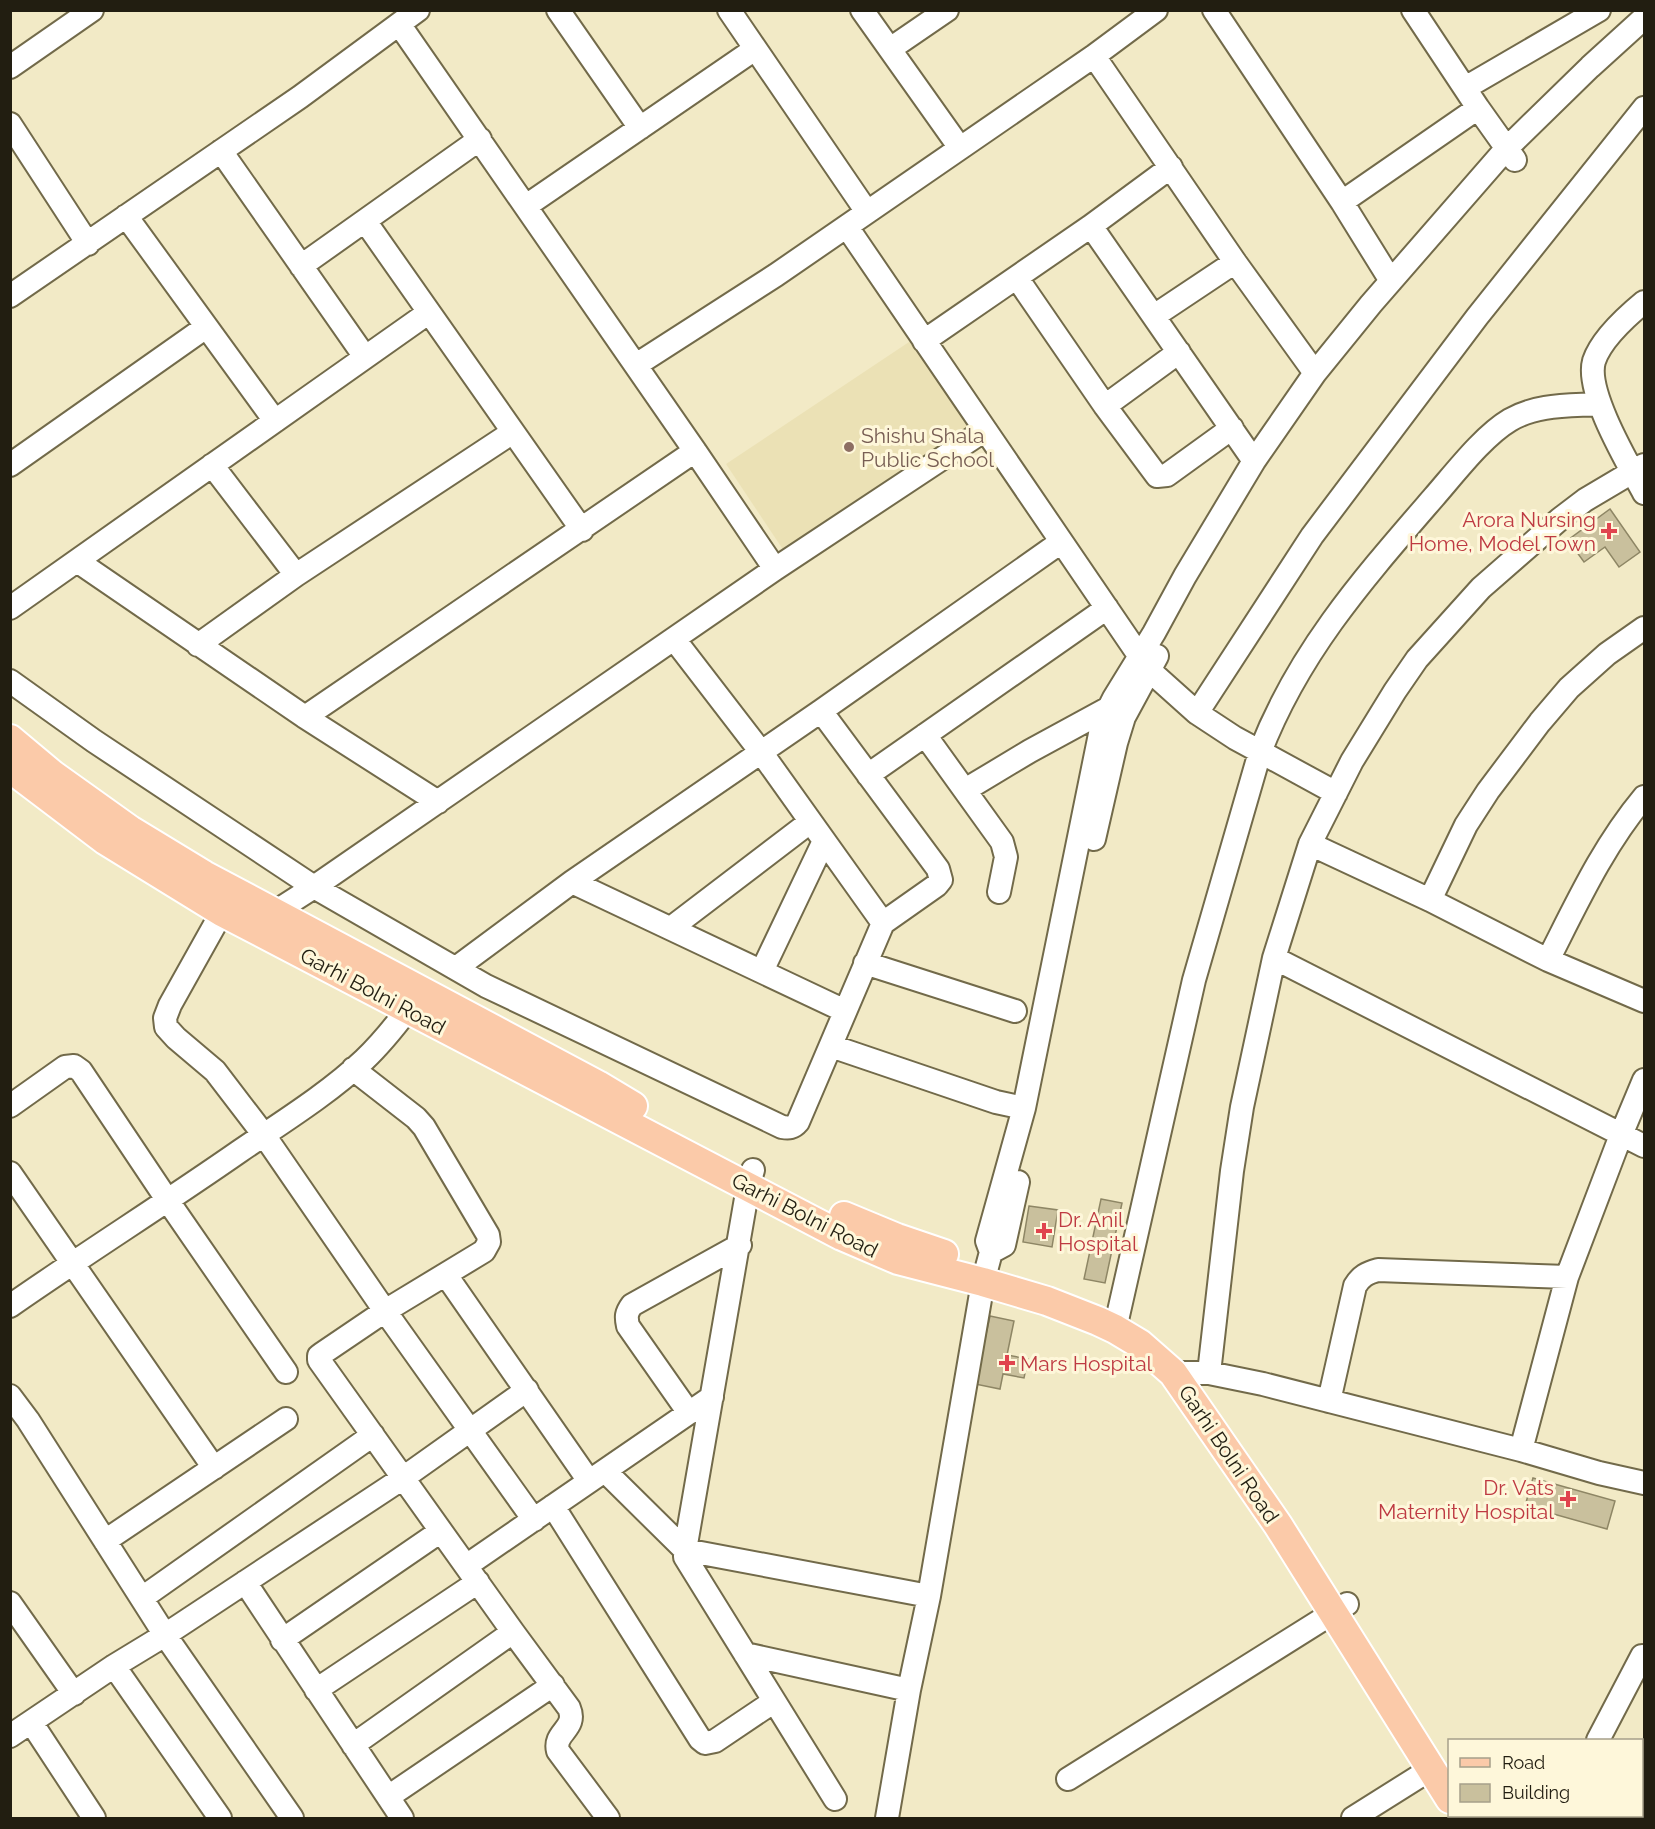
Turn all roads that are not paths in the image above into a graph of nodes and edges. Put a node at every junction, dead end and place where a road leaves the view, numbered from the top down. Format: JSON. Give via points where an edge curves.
{"nodes":[{"id":1,"x":418,"y":10,"type":"edge"},
{"id":2,"x":558,"y":10,"type":"edge"},
{"id":3,"x":729,"y":10,"type":"edge"},
{"id":4,"x":862,"y":10,"type":"edge"},
{"id":5,"x":947,"y":10,"type":"edge"},
{"id":6,"x":1156,"y":10,"type":"edge"},
{"id":7,"x":1214,"y":10,"type":"edge"},
{"id":8,"x":1413,"y":10,"type":"edge"},
{"id":9,"x":1599,"y":10,"type":"edge"},
{"id":10,"x":81,"y":14,"type":"edge"},
{"id":11,"x":1644,"y":18,"type":"edge"},
{"id":12,"x":399,"y":24,"type":"junction"},
{"id":13,"x":1644,"y":34,"type":"edge"},
{"id":14,"x":755,"y":49,"type":"junction"},
{"id":15,"x":890,"y":49,"type":"junction"},
{"id":16,"x":1094,"y":56,"type":"junction"},
{"id":17,"x":10,"y":67,"type":"edge"},
{"id":18,"x":1465,"y":88,"type":"junction"},
{"id":19,"x":1478,"y":108,"type":"junction"},
{"id":20,"x":1644,"y":108,"type":"edge"},
{"id":21,"x":10,"y":124,"type":"edge"},
{"id":22,"x":640,"y":128,"type":"junction"},
{"id":23,"x":480,"y":139,"type":"junction"},
{"id":24,"x":960,"y":148,"type":"junction"},
{"id":25,"x":221,"y":151,"type":"junction"},
{"id":26,"x":1511,"y":154,"type":"junction"},
{"id":27,"x":1171,"y":167,"type":"junction"},
{"id":28,"x":1342,"y":202,"type":"junction"},
{"id":29,"x":526,"y":206,"type":"junction"},
{"id":30,"x":867,"y":212,"type":"junction"},
{"id":31,"x":126,"y":216,"type":"junction"},
{"id":32,"x":365,"y":221,"type":"junction"},
{"id":33,"x":1091,"y":226,"type":"junction"},
{"id":34,"x":846,"y":227,"type":"junction"},
{"id":35,"x":88,"y":244,"type":"junction"},
{"id":36,"x":1235,"y":262,"type":"junction"},
{"id":37,"x":301,"y":266,"type":"junction"},
{"id":38,"x":1017,"y":278,"type":"junction"},
{"id":39,"x":1391,"y":281,"type":"junction"},
{"id":40,"x":10,"y":296,"type":"edge"},
{"id":41,"x":1644,"y":302,"type":"edge"},
{"id":42,"x":428,"y":313,"type":"junction"},
{"id":43,"x":1154,"y":316,"type":"junction"},
{"id":44,"x":206,"y":327,"type":"junction"},
{"id":45,"x":924,"y":341,"type":"junction"},
{"id":46,"x":1179,"y":352,"type":"junction"},
{"id":47,"x":365,"y":357,"type":"junction"},
{"id":48,"x":636,"y":365,"type":"junction"},
{"id":49,"x":1315,"y":373,"type":"junction"},
{"id":50,"x":1599,"y":404,"type":"junction"},
{"id":51,"x":1105,"y":406,"type":"junction"},
{"id":52,"x":274,"y":421,"type":"junction"},
{"id":53,"x":1232,"y":428,"type":"junction"},
{"id":54,"x":985,"y":430,"type":"junction"},
{"id":55,"x":513,"y":432,"type":"junction"},
{"id":56,"x":695,"y":451,"type":"junction"},
{"id":57,"x":1254,"y":461,"type":"junction"},
{"id":58,"x":10,"y":465,"type":"edge"},
{"id":59,"x":212,"y":465,"type":"junction"},
{"id":60,"x":1638,"y":468,"type":"edge"},
{"id":61,"x":1644,"y":493,"type":"edge"},
{"id":62,"x":582,"y":530,"type":"junction"},
{"id":63,"x":1061,"y":542,"type":"junction"},
{"id":64,"x":76,"y":561,"type":"junction"},
{"id":65,"x":775,"y":569,"type":"junction"},
{"id":66,"x":296,"y":575,"type":"junction"},
{"id":67,"x":10,"y":608,"type":"edge"},
{"id":68,"x":1107,"y":608,"type":"junction"},
{"id":69,"x":1644,"y":628,"type":"edge"},
{"id":70,"x":674,"y":639,"type":"junction"},
{"id":71,"x":198,"y":645,"type":"junction"},
{"id":72,"x":1144,"y":664,"type":"junction"},
{"id":73,"x":10,"y":681,"type":"edge"},
{"id":74,"x":1109,"y":708,"type":"junction"},
{"id":75,"x":821,"y":711,"type":"junction"},
{"id":76,"x":1197,"y":713,"type":"junction"},
{"id":77,"x":305,"y":717,"type":"junction"},
{"id":78,"x":926,"y":735,"type":"junction"},
{"id":79,"x":10,"y":739,"type":"edge"},
{"id":80,"x":761,"y":752,"type":"junction"},
{"id":81,"x":1260,"y":752,"type":"junction"},
{"id":82,"x":10,"y":768,"type":"edge"},
{"id":83,"x":868,"y":775,"type":"junction"},
{"id":84,"x":965,"y":790,"type":"junction"},
{"id":85,"x":1336,"y":793,"type":"junction"},
{"id":86,"x":1644,"y":797,"type":"edge"},
{"id":87,"x":438,"y":802,"type":"junction"},
{"id":88,"x":810,"y":822,"type":"junction"},
{"id":89,"x":824,"y":841,"type":"junction"},
{"id":90,"x":1310,"y":844,"type":"junction"},
{"id":91,"x":572,"y":882,"type":"junction"},
{"id":92,"x":314,"y":887,"type":"junction"},
{"id":93,"x":999,"y":892,"type":"dead end"},
{"id":94,"x":1430,"y":900,"type":"junction"},
{"id":95,"x":222,"y":912,"type":"junction"},
{"id":96,"x":262,"y":920,"type":"junction"},
{"id":97,"x":883,"y":923,"type":"junction"},
{"id":98,"x":671,"y":928,"type":"junction"},
{"id":99,"x":1274,"y":958,"type":"junction"},
{"id":100,"x":1548,"y":960,"type":"junction"},
{"id":101,"x":865,"y":963,"type":"junction"},
{"id":102,"x":456,"y":968,"type":"junction"},
{"id":103,"x":762,"y":971,"type":"junction"},
{"id":104,"x":414,"y":1000,"type":"junction"},
{"id":105,"x":1644,"y":1001,"type":"edge"},
{"id":106,"x":845,"y":1011,"type":"junction"},
{"id":107,"x":1015,"y":1011,"type":"dead end"},
{"id":108,"x":831,"y":1046,"type":"junction"},
{"id":109,"x":353,"y":1069,"type":"junction"},
{"id":110,"x":1644,"y":1080,"type":"edge"},
{"id":111,"x":10,"y":1106,"type":"edge"},
{"id":112,"x":1024,"y":1108,"type":"junction"},
{"id":113,"x":264,"y":1135,"type":"junction"},
{"id":114,"x":1621,"y":1135,"type":"junction"},
{"id":115,"x":1644,"y":1146,"type":"edge"},
{"id":116,"x":10,"y":1173,"type":"edge"},
{"id":117,"x":751,"y":1179,"type":"junction"},
{"id":118,"x":168,"y":1201,"type":"junction"},
{"id":119,"x":740,"y":1245,"type":"junction"},
{"id":120,"x":73,"y":1263,"type":"junction"},
{"id":121,"x":987,"y":1266,"type":"junction"},
{"id":122,"x":446,"y":1275,"type":"junction"},
{"id":123,"x":1567,"y":1277,"type":"junction"},
{"id":124,"x":10,"y":1306,"type":"edge"},
{"id":125,"x":386,"y":1311,"type":"junction"},
{"id":126,"x":1117,"y":1322,"type":"junction"},
{"id":127,"x":286,"y":1372,"type":"dead end"},
{"id":128,"x":1192,"y":1373,"type":"junction"},
{"id":129,"x":527,"y":1390,"type":"junction"},
{"id":130,"x":10,"y":1396,"type":"edge"},
{"id":131,"x":712,"y":1397,"type":"junction"},
{"id":132,"x":1329,"y":1401,"type":"junction"},
{"id":133,"x":689,"y":1413,"type":"junction"},
{"id":134,"x":286,"y":1419,"type":"dead end"},
{"id":135,"x":470,"y":1430,"type":"junction"},
{"id":136,"x":373,"y":1435,"type":"junction"},
{"id":137,"x":1521,"y":1450,"type":"junction"},
{"id":138,"x":214,"y":1468,"type":"junction"},
{"id":139,"x":597,"y":1476,"type":"junction"},
{"id":140,"x":404,"y":1478,"type":"junction"},
{"id":141,"x":1644,"y":1484,"type":"edge"},
{"id":142,"x":553,"y":1506,"type":"junction"},
{"id":143,"x":534,"y":1520,"type":"junction"},
{"id":144,"x":441,"y":1531,"type":"junction"},
{"id":145,"x":105,"y":1541,"type":"junction"},
{"id":146,"x":685,"y":1550,"type":"junction"},
{"id":147,"x":472,"y":1574,"type":"junction"},
{"id":148,"x":245,"y":1582,"type":"junction"},
{"id":149,"x":929,"y":1596,"type":"junction"},
{"id":150,"x":142,"y":1598,"type":"junction"},
{"id":151,"x":10,"y":1603,"type":"edge"},
{"id":152,"x":1340,"y":1608,"type":"junction"},
{"id":153,"x":513,"y":1632,"type":"junction"},
{"id":154,"x":165,"y":1635,"type":"junction"},
{"id":155,"x":282,"y":1640,"type":"junction"},
{"id":156,"x":745,"y":1654,"type":"junction"},
{"id":157,"x":1642,"y":1656,"type":"dead end"},
{"id":158,"x":114,"y":1666,"type":"junction"},
{"id":159,"x":553,"y":1685,"type":"junction"},
{"id":160,"x":316,"y":1690,"type":"junction"},
{"id":161,"x":909,"y":1690,"type":"junction"},
{"id":162,"x":74,"y":1694,"type":"junction"},
{"id":163,"x":773,"y":1702,"type":"junction"},
{"id":164,"x":31,"y":1722,"type":"junction"},
{"id":165,"x":10,"y":1736,"type":"edge"},
{"id":166,"x":1599,"y":1739,"type":"edge"},
{"id":167,"x":353,"y":1745,"type":"junction"},
{"id":168,"x":1440,"y":1766,"type":"edge"},
{"id":169,"x":1068,"y":1779,"type":"dead end"},
{"id":170,"x":1448,"y":1795,"type":"edge"},
{"id":171,"x":388,"y":1797,"type":"junction"},
{"id":172,"x":835,"y":1799,"type":"dead end"},
{"id":173,"x":94,"y":1818,"type":"edge"},
{"id":174,"x":220,"y":1818,"type":"edge"},
{"id":175,"x":292,"y":1818,"type":"edge"},
{"id":176,"x":402,"y":1818,"type":"edge"},
{"id":177,"x":608,"y":1818,"type":"edge"},
{"id":178,"x":887,"y":1818,"type":"edge"},
{"id":179,"x":1353,"y":1818,"type":"edge"}],
"edges":[{"from":1,"to":12,"type":"street"},
{"from":2,"to":22,"type":"street"},
{"from":3,"to":14,"type":"street"},
{"from":4,"to":15,"type":"street"},
{"from":5,"to":15,"type":"street"},
{"from":6,"to":16,"type":"street"},
{"from":7,"to":28,"type":"street"},
{"from":8,"to":18,"type":"street"},
{"from":9,"to":18,"type":"street"},
{"from":10,"to":17,"type":"street"},
{"from":11,"to":26,"type":"street","via":[[1596,61]]},
{"from":12,"to":23,"type":"street"},
{"from":12,"to":25,"type":"street"},
{"from":13,"to":26,"type":"street"},
{"from":14,"to":22,"type":"street"},
{"from":14,"to":30,"type":"street"},
{"from":15,"to":24,"type":"street"},
{"from":16,"to":24,"type":"street"},
{"from":16,"to":27,"type":"street"},
{"from":18,"to":19,"type":"street"},
{"from":19,"to":26,"type":"street"},
{"from":19,"to":28,"type":"street"},
{"from":20,"to":76,"type":"street","via":[[1477,317],[1319,527]]},
{"from":21,"to":35,"type":"street"},
{"from":22,"to":29,"type":"street"},
{"from":23,"to":29,"type":"street"},
{"from":23,"to":32,"type":"street"},
{"from":24,"to":30,"type":"street"},
{"from":25,"to":31,"type":"street"},
{"from":25,"to":37,"type":"street"},
{"from":26,"to":39,"type":"street"},
{"from":26,"to":72,"type":"street","via":[[1399,289],[1263,471]]},
{"from":27,"to":33,"type":"street"},
{"from":27,"to":36,"type":"street"},
{"from":28,"to":39,"type":"street"},
{"from":29,"to":48,"type":"street"},
{"from":30,"to":34,"type":"street"},
{"from":31,"to":35,"type":"street"},
{"from":31,"to":44,"type":"street"},
{"from":32,"to":37,"type":"street"},
{"from":32,"to":42,"type":"street"},
{"from":33,"to":38,"type":"street"},
{"from":33,"to":43,"type":"street"},
{"from":34,"to":45,"type":"street"},
{"from":34,"to":48,"type":"street"},
{"from":35,"to":40,"type":"street"},
{"from":36,"to":43,"type":"street"},
{"from":36,"to":49,"type":"street"},
{"from":37,"to":47,"type":"street"},
{"from":38,"to":45,"type":"street"},
{"from":38,"to":51,"type":"street"},
{"from":39,"to":49,"type":"street"},
{"from":41,"to":50,"type":"street","via":[[1620,325],[1594,362]]},
{"from":42,"to":47,"type":"street"},
{"from":42,"to":55,"type":"street"},
{"from":43,"to":46,"type":"street"},
{"from":44,"to":52,"type":"street"},
{"from":44,"to":58,"type":"street"},
{"from":45,"to":54,"type":"street"},
{"from":46,"to":51,"type":"street"},
{"from":46,"to":53,"type":"street"},
{"from":47,"to":52,"type":"street"},
{"from":48,"to":56,"type":"street"},
{"from":49,"to":57,"type":"street"},
{"from":50,"to":60,"type":"street"},
{"from":50,"to":81,"type":"street","via":[[1527,412],[1496,430],[1468,458],[1366,576],[1320,637],[1271,724]]},
{"from":51,"to":53,"type":"street","via":[[1157,476],[1167,475]]},
{"from":52,"to":59,"type":"street"},
{"from":53,"to":57,"type":"street"},
{"from":54,"to":63,"type":"street"},
{"from":54,"to":65,"type":"street"},
{"from":55,"to":62,"type":"street"},
{"from":55,"to":66,"type":"street"},
{"from":56,"to":62,"type":"street"},
{"from":56,"to":65,"type":"street"},
{"from":57,"to":72,"type":"street","via":[[1185,576]]},
{"from":59,"to":64,"type":"street"},
{"from":59,"to":66,"type":"street"},
{"from":60,"to":61,"type":"street"},
{"from":60,"to":85,"type":"street","via":[[1585,500],[1481,588],[1400,683]]},
{"from":62,"to":77,"type":"street"},
{"from":63,"to":68,"type":"street"},
{"from":63,"to":75,"type":"street"},
{"from":64,"to":67,"type":"street"},
{"from":64,"to":71,"type":"street"},
{"from":65,"to":70,"type":"street"},
{"from":66,"to":71,"type":"street"},
{"from":68,"to":72,"type":"street"},
{"from":68,"to":78,"type":"street"},
{"from":69,"to":94,"type":"street","via":[[1569,688],[1540,722],[1466,825]]},
{"from":70,"to":80,"type":"street"},
{"from":70,"to":87,"type":"street"},
{"from":71,"to":77,"type":"street"},
{"from":72,"to":74,"type":"street"},
{"from":72,"to":76,"type":"street"},
{"from":72,"to":121,"type":"street","via":[[1116,742],[1004,1245]]},
{"from":73,"to":92,"type":"street"},
{"from":74,"to":84,"type":"street"},
{"from":74,"to":112,"type":"street","via":[[1100,734]]},
{"from":75,"to":80,"type":"street"},
{"from":75,"to":83,"type":"street"},
{"from":76,"to":81,"type":"street"},
{"from":77,"to":87,"type":"street"},
{"from":78,"to":83,"type":"street"},
{"from":78,"to":84,"type":"street"},
{"from":79,"to":96,"type":"main road","name":"Garhi Bolni Road","via":[[53,775],[130,830],[204,875]]},
{"from":80,"to":88,"type":"street"},
{"from":80,"to":91,"type":"street"},
{"from":81,"to":85,"type":"street"},
{"from":81,"to":126,"type":"street","via":[[1194,980]]},
{"from":82,"to":95,"type":"main road","name":"Garhi Bolni Road","via":[[105,840]]},
{"from":83,"to":97,"type":"street","via":[[938,869],[941,880]]},
{"from":84,"to":93,"type":"street","via":[[1005,850]]},
{"from":85,"to":90,"type":"street"},
{"from":86,"to":100,"type":"street","via":[[1606,850]]},
{"from":87,"to":92,"type":"street"},
{"from":88,"to":89,"type":"street"},
{"from":88,"to":98,"type":"street"},
{"from":89,"to":97,"type":"street"},
{"from":89,"to":103,"type":"street"},
{"from":90,"to":94,"type":"street"},
{"from":90,"to":99,"type":"street"},
{"from":91,"to":98,"type":"street"},
{"from":91,"to":102,"type":"street"},
{"from":92,"to":96,"type":"street"},
{"from":92,"to":102,"type":"street"},
{"from":94,"to":100,"type":"street"},
{"from":95,"to":96,"type":"main road","name":"Garhi Bolni Road"},
{"from":95,"to":113,"type":"street","via":[[170,1005],[166,1028],[215,1071]]},
{"from":96,"to":104,"type":"main road","name":"Garhi Bolni Road"},
{"from":97,"to":101,"type":"street"},
{"from":98,"to":103,"type":"street"},
{"from":99,"to":114,"type":"street"},
{"from":99,"to":128,"type":"street"},
{"from":100,"to":105,"type":"street"},
{"from":101,"to":106,"type":"street"},
{"from":101,"to":107,"type":"street"},
{"from":102,"to":108,"type":"street","via":[[486,986],[782,1127],[798,1122]]},
{"from":103,"to":106,"type":"street"},
{"from":104,"to":109,"type":"street"},
{"from":104,"to":117,"type":"main road","name":"Garhi Bolni Road","via":[[627,1122]]},
{"from":106,"to":108,"type":"street"},
{"from":108,"to":112,"type":"street"},
{"from":109,"to":113,"type":"street"},
{"from":109,"to":122,"type":"street","via":[[424,1127],[488,1235],[484,1251]]},
{"from":110,"to":114,"type":"street"},
{"from":111,"to":118,"type":"street","via":[[65,1067],[74,1066],[86,1076]]},
{"from":112,"to":121,"type":"street","via":[[987,1241]]},
{"from":113,"to":118,"type":"street"},
{"from":113,"to":125,"type":"street"},
{"from":114,"to":115,"type":"street"},
{"from":114,"to":123,"type":"street"},
{"from":116,"to":120,"type":"street"},
{"from":117,"to":119,"type":"street"},
{"from":117,"to":121,"type":"main road","name":"Garhi Bolni Road","via":[[874,1251],[898,1260]]},
{"from":118,"to":120,"type":"street"},
{"from":118,"to":127,"type":"street"},
{"from":119,"to":131,"type":"street"},
{"from":119,"to":133,"type":"street","via":[[627,1311],[628,1326]]},
{"from":120,"to":124,"type":"street"},
{"from":120,"to":138,"type":"street"},
{"from":121,"to":126,"type":"main road","name":"Garhi Bolni Road","via":[[1047,1301]]},
{"from":121,"to":149,"type":"street"},
{"from":122,"to":125,"type":"street"},
{"from":122,"to":129,"type":"street"},
{"from":123,"to":132,"type":"street","via":[[1369,1272],[1355,1286]]},
{"from":123,"to":137,"type":"street"},
{"from":125,"to":135,"type":"street"},
{"from":125,"to":136,"type":"street","via":[[319,1356]]},
{"from":126,"to":128,"type":"main road","name":"Garhi Bolni Road","via":[[1140,1344]]},
{"from":128,"to":132,"type":"street","via":[[1263,1384]]},
{"from":128,"to":152,"type":"main road","name":"Garhi Bolni Road","via":[[1278,1525]]},
{"from":129,"to":135,"type":"street"},
{"from":129,"to":139,"type":"street"},
{"from":130,"to":145,"type":"street"},
{"from":131,"to":133,"type":"street"},
{"from":131,"to":146,"type":"street"},
{"from":132,"to":137,"type":"street"},
{"from":133,"to":139,"type":"street"},
{"from":134,"to":138,"type":"street"},
{"from":135,"to":140,"type":"street"},
{"from":135,"to":143,"type":"street"},
{"from":136,"to":140,"type":"street"},
{"from":136,"to":150,"type":"street"},
{"from":137,"to":141,"type":"street"},
{"from":138,"to":145,"type":"street"},
{"from":139,"to":142,"type":"street"},
{"from":139,"to":146,"type":"street"},
{"from":140,"to":144,"type":"street"},
{"from":140,"to":148,"type":"street"},
{"from":142,"to":143,"type":"street"},
{"from":142,"to":163,"type":"street","via":[[700,1739],[705,1743],[715,1741]]},
{"from":143,"to":147,"type":"street"},
{"from":144,"to":147,"type":"street"},
{"from":144,"to":155,"type":"street"},
{"from":145,"to":150,"type":"street"},
{"from":146,"to":149,"type":"street"},
{"from":146,"to":156,"type":"street","via":[[690,1566]]},
{"from":147,"to":153,"type":"street"},
{"from":147,"to":160,"type":"street"},
{"from":148,"to":154,"type":"street"},
{"from":148,"to":155,"type":"street"},
{"from":149,"to":161,"type":"street"},
{"from":150,"to":154,"type":"street"},
{"from":151,"to":162,"type":"street"},
{"from":152,"to":168,"type":"main road","name":"Garhi Bolni Road"},
{"from":152,"to":169,"type":"street"},
{"from":153,"to":159,"type":"street"},
{"from":153,"to":167,"type":"street"},
{"from":154,"to":158,"type":"street"},
{"from":154,"to":175,"type":"street"},
{"from":155,"to":160,"type":"street"},
{"from":156,"to":161,"type":"street"},
{"from":156,"to":163,"type":"street"},
{"from":157,"to":166,"type":"street"},
{"from":158,"to":162,"type":"street"},
{"from":158,"to":174,"type":"street"},
{"from":159,"to":171,"type":"street"},
{"from":159,"to":177,"type":"street","via":[[573,1715],[558,1739],[558,1751]]},
{"from":160,"to":167,"type":"street"},
{"from":161,"to":178,"type":"street"},
{"from":162,"to":164,"type":"street"},
{"from":163,"to":172,"type":"street"},
{"from":164,"to":165,"type":"street"},
{"from":164,"to":173,"type":"street"},
{"from":167,"to":171,"type":"street"},
{"from":168,"to":170,"type":"main road","name":"Garhi Bolni Road"},
{"from":168,"to":179,"type":"street"},
{"from":171,"to":176,"type":"street"}]}
